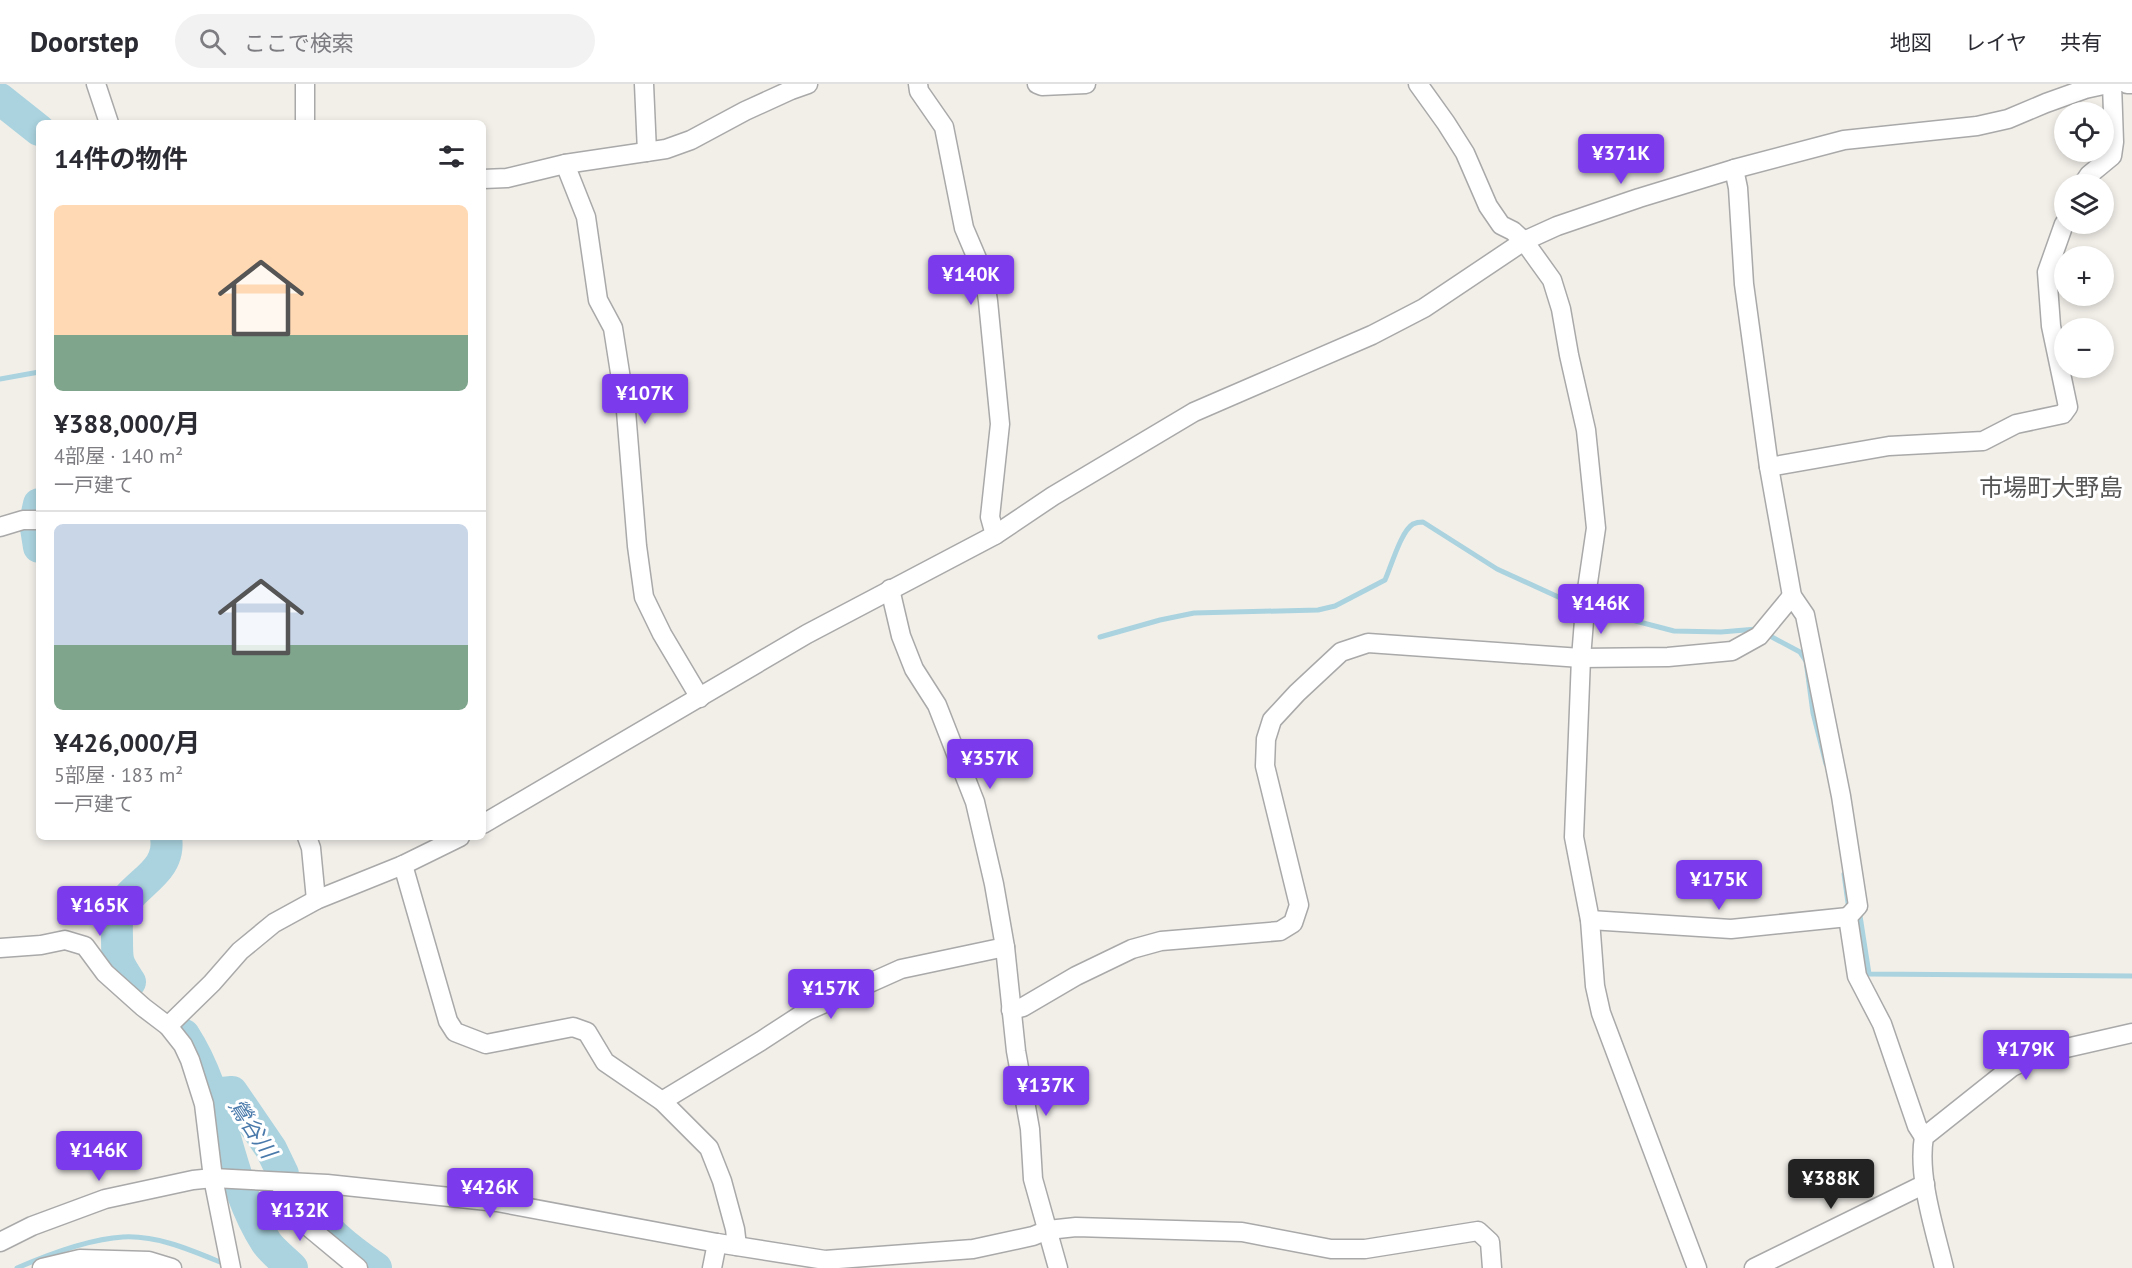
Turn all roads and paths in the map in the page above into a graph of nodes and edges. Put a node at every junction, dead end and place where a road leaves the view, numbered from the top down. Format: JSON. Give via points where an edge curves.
{"nodes":[{"id":1,"x":96,"y":84,"type":"edge"},
{"id":2,"x":305,"y":84,"type":"edge"},
{"id":3,"x":644,"y":84,"type":"edge"},
{"id":4,"x":808,"y":84,"type":"edge"},
{"id":5,"x":918,"y":84,"type":"edge"},
{"id":6,"x":1036,"y":84,"type":"edge"},
{"id":7,"x":1086,"y":84,"type":"edge"},
{"id":8,"x":1418,"y":84,"type":"edge"},
{"id":9,"x":2110,"y":84,"type":"edge"},
{"id":10,"x":2127,"y":84,"type":"edge"},
{"id":11,"x":2132,"y":84,"type":"edge"},
{"id":12,"x":108,"y":120,"type":"edge"},
{"id":13,"x":304,"y":120,"type":"edge"},
{"id":14,"x":647,"y":152,"type":"junction"},
{"id":15,"x":565,"y":164,"type":"junction"},
{"id":16,"x":1734,"y":169,"type":"junction"},
{"id":17,"x":2090,"y":174,"type":"edge"},
{"id":18,"x":486,"y":179,"type":"edge"},
{"id":19,"x":2061,"y":234,"type":"edge"},
{"id":20,"x":1524,"y":241,"type":"junction"},
{"id":21,"x":1769,"y":467,"type":"junction"},
{"id":22,"x":31,"y":520,"type":"edge"},
{"id":23,"x":0,"y":527,"type":"edge"},
{"id":24,"x":994,"y":536,"type":"junction"},
{"id":25,"x":890,"y":589,"type":"junction"},
{"id":26,"x":1792,"y":596,"type":"junction"},
{"id":27,"x":1581,"y":658,"type":"junction"},
{"id":28,"x":700,"y":698,"type":"junction"},
{"id":29,"x":486,"y":822,"type":"edge"},
{"id":30,"x":308,"y":840,"type":"edge"},
{"id":31,"x":454,"y":840,"type":"edge"},
{"id":32,"x":403,"y":865,"type":"junction"},
{"id":33,"x":316,"y":900,"type":"junction"},
{"id":34,"x":1853,"y":912,"type":"junction"},
{"id":35,"x":1590,"y":920,"type":"junction"},
{"id":36,"x":0,"y":948,"type":"edge"},
{"id":37,"x":1005,"y":948,"type":"junction"},
{"id":38,"x":1011,"y":1010,"type":"junction"},
{"id":39,"x":168,"y":1026,"type":"junction"},
{"id":40,"x":2132,"y":1033,"type":"edge"},
{"id":41,"x":662,"y":1101,"type":"junction"},
{"id":42,"x":1924,"y":1137,"type":"junction"},
{"id":43,"x":219,"y":1178,"type":"junction"},
{"id":44,"x":272,"y":1182,"type":"junction"},
{"id":45,"x":1925,"y":1184,"type":"junction"},
{"id":46,"x":1048,"y":1230,"type":"junction"},
{"id":47,"x":0,"y":1242,"type":"edge"},
{"id":48,"x":717,"y":1243,"type":"junction"},
{"id":49,"x":736,"y":1246,"type":"junction"},
{"id":50,"x":230,"y":1261,"type":"edge"},
{"id":51,"x":42,"y":1268,"type":"edge"},
{"id":52,"x":172,"y":1268,"type":"edge"},
{"id":53,"x":358,"y":1268,"type":"edge"},
{"id":54,"x":712,"y":1268,"type":"edge"},
{"id":55,"x":1058,"y":1268,"type":"edge"},
{"id":56,"x":1492,"y":1268,"type":"edge"},
{"id":57,"x":1696,"y":1268,"type":"edge"},
{"id":58,"x":1754,"y":1268,"type":"edge"},
{"id":59,"x":1944,"y":1268,"type":"edge"}],
"edges":[{"from":1,"to":12,"type":"street"},
{"from":2,"to":13,"type":"street"},
{"from":3,"to":14,"type":"street"},
{"from":4,"to":14,"type":"street","via":[[691,140]]},
{"from":5,"to":24,"type":"street","via":[[944,127],[964,228],[984,274],[1000,424],[990,517]]},
{"from":6,"to":7,"type":"street"},
{"from":8,"to":20,"type":"street","via":[[1465,153],[1488,206],[1501,225]]},
{"from":9,"to":16,"type":"street","via":[[2085,89],[2008,119],[1977,126],[1844,140]]},
{"from":9,"to":17,"type":"street","via":[[2112,156]]},
{"from":10,"to":11,"type":"street"},
{"from":14,"to":15,"type":"street"},
{"from":15,"to":18,"type":"street","via":[[507,178]]},
{"from":15,"to":28,"type":"street","via":[[586,217],[598,300],[613,328],[626,411],[644,597]]},
{"from":16,"to":20,"type":"street","via":[[1588,215]]},
{"from":16,"to":21,"type":"street","via":[[1744,284]]},
{"from":19,"to":21,"type":"street","via":[[2048,272],[2051,326],[2068,407],[2063,414],[2016,424],[1983,441],[1889,446]]},
{"from":20,"to":24,"type":"street","via":[[1424,308],[1172,424]]},
{"from":20,"to":27,"type":"street","via":[[1552,280],[1586,430],[1596,528]]},
{"from":21,"to":26,"type":"street"},
{"from":22,"to":23,"type":"street"},
{"from":24,"to":25,"type":"street"},
{"from":25,"to":28,"type":"street"},
{"from":25,"to":37,"type":"street","via":[[914,669],[937,705],[975,802]]},
{"from":26,"to":27,"type":"street","via":[[1763,631],[1732,651],[1668,657]]},
{"from":26,"to":34,"type":"street","via":[[1805,615],[1841,796]]},
{"from":27,"to":35,"type":"street","via":[[1574,837]]},
{"from":27,"to":38,"type":"street","via":[[1368,643],[1341,652],[1272,720],[1266,739],[1265,766],[1299,905],[1293,924],[1280,931],[1161,940],[1076,975],[1023,1007]]},
{"from":28,"to":29,"type":"street"},
{"from":30,"to":33,"type":"street"},
{"from":31,"to":32,"type":"street"},
{"from":32,"to":33,"type":"street"},
{"from":32,"to":41,"type":"street","via":[[448,1021],[455,1032],[486,1044],[573,1027],[586,1032],[605,1062]]},
{"from":33,"to":39,"type":"street","via":[[274,924],[240,951]]},
{"from":34,"to":35,"type":"street","via":[[1731,929]]},
{"from":34,"to":42,"type":"street","via":[[1857,976],[1882,1024]]},
{"from":35,"to":57,"type":"street","via":[[1601,1013]]},
{"from":36,"to":39,"type":"street","via":[[65,940],[85,946],[105,973]]},
{"from":37,"to":38,"type":"street"},
{"from":37,"to":41,"type":"street","via":[[902,969],[807,1011]]},
{"from":38,"to":46,"type":"street","via":[[1030,1129],[1033,1179]]},
{"from":39,"to":43,"type":"street","via":[[190,1060],[204,1104]]},
{"from":40,"to":42,"type":"street","via":[[2040,1053],[2012,1067]]},
{"from":41,"to":49,"type":"street","via":[[709,1148],[722,1181]]},
{"from":42,"to":45,"type":"street"},
{"from":43,"to":44,"type":"street"},
{"from":43,"to":47,"type":"street","via":[[193,1179],[105,1199]]},
{"from":43,"to":50,"type":"street"},
{"from":44,"to":48,"type":"street","via":[[497,1202]]},
{"from":44,"to":53,"type":"street","via":[[311,1229]]},
{"from":45,"to":58,"type":"street"},
{"from":45,"to":59,"type":"street"},
{"from":46,"to":49,"type":"street","via":[[973,1250],[825,1260]]},
{"from":46,"to":55,"type":"street"},
{"from":46,"to":56,"type":"street","via":[[1076,1227],[1242,1232],[1331,1249],[1365,1249],[1478,1231],[1490,1242]]},
{"from":48,"to":49,"type":"street"},
{"from":48,"to":54,"type":"street"},
{"from":51,"to":52,"type":"street","via":[[80,1259],[149,1261]]}]}
